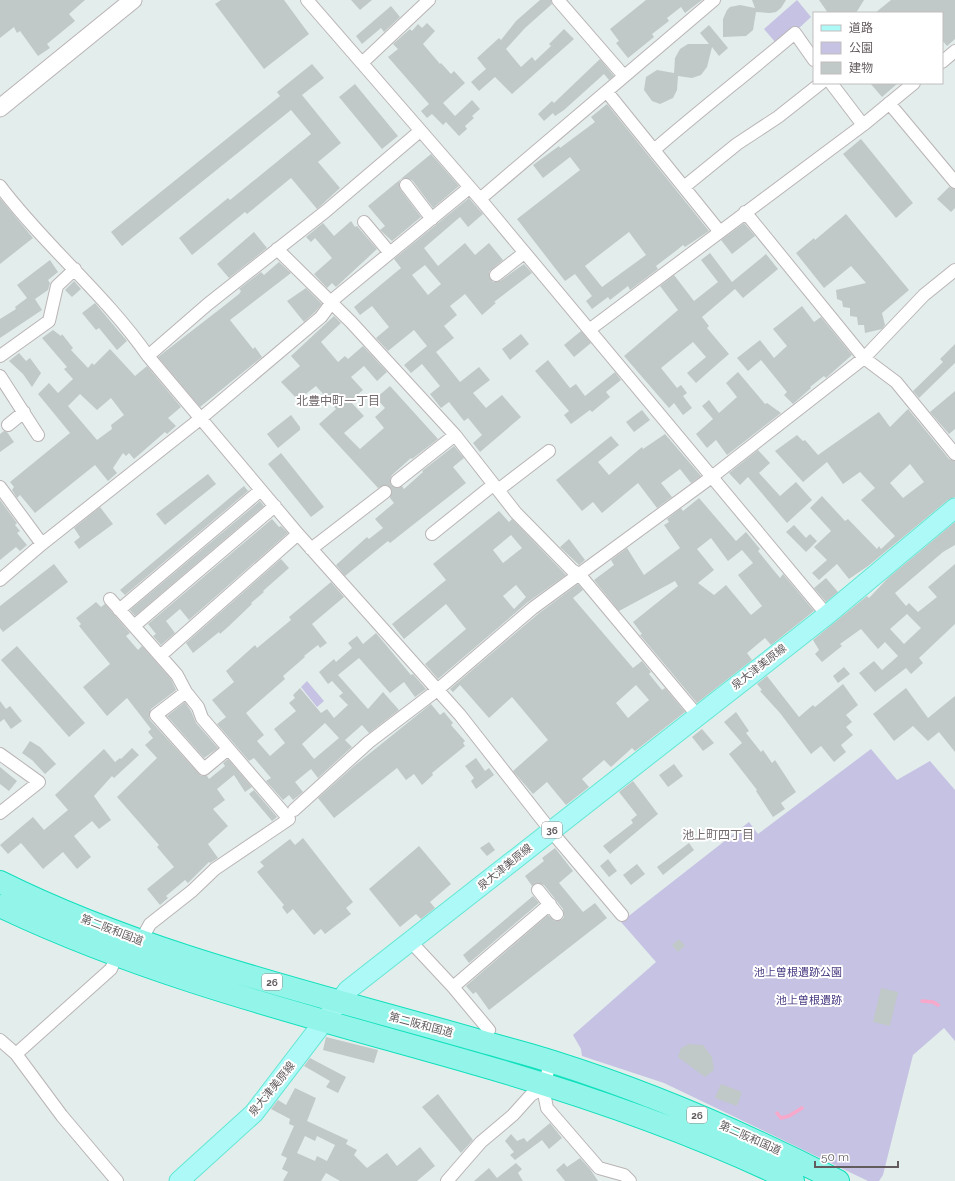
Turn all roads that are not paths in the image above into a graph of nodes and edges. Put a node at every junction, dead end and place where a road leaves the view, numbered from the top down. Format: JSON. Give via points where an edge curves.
{"nodes":[{"id":1,"x":133,"y":0,"type":"edge"},
{"id":2,"x":307,"y":0,"type":"edge"},
{"id":3,"x":429,"y":0,"type":"edge"},
{"id":4,"x":558,"y":0,"type":"edge"},
{"id":5,"x":714,"y":0,"type":"edge"},
{"id":6,"x":955,"y":51,"type":"edge"},
{"id":7,"x":813,"y":59,"type":"edge"},
{"id":8,"x":943,"y":61,"type":"edge"},
{"id":9,"x":362,"y":63,"type":"junction"},
{"id":10,"x":624,"y":76,"type":"junction"},
{"id":11,"x":820,"y":84,"type":"edge"},
{"id":12,"x":832,"y":84,"type":"edge"},
{"id":13,"x":913,"y":84,"type":"edge"},
{"id":14,"x":607,"y":92,"type":"junction"},
{"id":15,"x":889,"y":103,"type":"junction"},
{"id":16,"x":0,"y":108,"type":"edge"},
{"id":17,"x":863,"y":125,"type":"junction"},
{"id":18,"x":420,"y":131,"type":"junction"},
{"id":19,"x":654,"y":150,"type":"junction"},
{"id":20,"x":955,"y":182,"type":"edge"},
{"id":21,"x":406,"y":185,"type":"dead end"},
{"id":22,"x":0,"y":186,"type":"edge"},
{"id":23,"x":684,"y":187,"type":"junction"},
{"id":24,"x":470,"y":188,"type":"junction"},
{"id":25,"x":480,"y":200,"type":"junction"},
{"id":26,"x":745,"y":212,"type":"junction"},
{"id":27,"x":432,"y":219,"type":"junction"},
{"id":28,"x":364,"y":222,"type":"dead end"},
{"id":29,"x":720,"y":232,"type":"junction"},
{"id":30,"x":277,"y":249,"type":"junction"},
{"id":31,"x":390,"y":253,"type":"junction"},
{"id":32,"x":524,"y":253,"type":"junction"},
{"id":33,"x":75,"y":269,"type":"junction"},
{"id":34,"x":955,"y":270,"type":"edge"},
{"id":35,"x":496,"y":275,"type":"dead end"},
{"id":36,"x":331,"y":303,"type":"junction"},
{"id":37,"x":589,"y":330,"type":"junction"},
{"id":38,"x":0,"y":356,"type":"edge"},
{"id":39,"x":148,"y":356,"type":"junction"},
{"id":40,"x":864,"y":358,"type":"junction"},
{"id":41,"x":0,"y":376,"type":"edge"},
{"id":42,"x":24,"y":412,"type":"junction"},
{"id":43,"x":200,"y":419,"type":"junction"},
{"id":44,"x":8,"y":425,"type":"dead end"},
{"id":45,"x":38,"y":435,"type":"dead end"},
{"id":46,"x":455,"y":435,"type":"junction"},
{"id":47,"x":549,"y":451,"type":"dead end"},
{"id":48,"x":955,"y":454,"type":"edge"},
{"id":49,"x":713,"y":476,"type":"junction"},
{"id":50,"x":397,"y":481,"type":"dead end"},
{"id":51,"x":0,"y":487,"type":"edge"},
{"id":52,"x":496,"y":487,"type":"junction"},
{"id":53,"x":261,"y":490,"type":"junction"},
{"id":54,"x":385,"y":492,"type":"dead end"},
{"id":55,"x":275,"y":506,"type":"junction"},
{"id":56,"x":955,"y":508,"type":"edge"},
{"id":57,"x":298,"y":534,"type":"junction"},
{"id":58,"x":432,"y":534,"type":"dead end"},
{"id":59,"x":42,"y":544,"type":"junction"},
{"id":60,"x":311,"y":549,"type":"junction"},
{"id":61,"x":579,"y":574,"type":"junction"},
{"id":62,"x":0,"y":580,"type":"edge"},
{"id":63,"x":110,"y":599,"type":"dead end"},
{"id":64,"x":119,"y":610,"type":"junction"},
{"id":65,"x":827,"y":615,"type":"junction"},
{"id":66,"x":134,"y":626,"type":"junction"},
{"id":67,"x":160,"y":656,"type":"junction"},
{"id":68,"x":436,"y":691,"type":"junction"},
{"id":69,"x":186,"y":692,"type":"junction"},
{"id":70,"x":697,"y":715,"type":"junction"},
{"id":71,"x":228,"y":749,"type":"junction"},
{"id":72,"x":0,"y":754,"type":"edge"},
{"id":73,"x":294,"y":810,"type":"dead end"},
{"id":74,"x":0,"y":812,"type":"edge"},
{"id":75,"x":551,"y":831,"type":"junction"},
{"id":76,"x":0,"y":882,"type":"edge"},
{"id":77,"x":538,"y":890,"type":"dead end"},
{"id":78,"x":0,"y":906,"type":"edge"},
{"id":79,"x":622,"y":915,"type":"dead end"},
{"id":80,"x":140,"y":942,"type":"junction"},
{"id":81,"x":411,"y":942,"type":"junction"},
{"id":82,"x":117,"y":955,"type":"junction"},
{"id":83,"x":453,"y":987,"type":"junction"},
{"id":84,"x":337,"y":1002,"type":"junction"},
{"id":85,"x":324,"y":1022,"type":"junction"},
{"id":86,"x":480,"y":1042,"type":"junction"},
{"id":87,"x":6,"y":1049,"type":"edge"},
{"id":88,"x":551,"y":1061,"type":"junction"},
{"id":89,"x":544,"y":1086,"type":"junction"},
{"id":90,"x":117,"y":1181,"type":"edge"},
{"id":91,"x":179,"y":1181,"type":"edge"},
{"id":92,"x":447,"y":1181,"type":"edge"},
{"id":93,"x":630,"y":1181,"type":"edge"},
{"id":94,"x":793,"y":1181,"type":"edge"},
{"id":95,"x":838,"y":1181,"type":"edge"}],
"edges":[{"from":1,"to":16,"type":"street"},
{"from":2,"to":9,"type":"street"},
{"from":3,"to":9,"type":"street"},
{"from":4,"to":10,"type":"street"},
{"from":5,"to":10,"type":"street"},
{"from":6,"to":8,"type":"street"},
{"from":7,"to":19,"type":"street","via":[[795,33]]},
{"from":9,"to":18,"type":"street"},
{"from":10,"to":14,"type":"street"},
{"from":11,"to":23,"type":"street","via":[[778,117],[737,144]]},
{"from":12,"to":17,"type":"street"},
{"from":13,"to":15,"type":"street"},
{"from":14,"to":19,"type":"street"},
{"from":14,"to":25,"type":"street"},
{"from":15,"to":17,"type":"street"},
{"from":15,"to":20,"type":"street"},
{"from":17,"to":26,"type":"street"},
{"from":18,"to":24,"type":"street"},
{"from":18,"to":30,"type":"street"},
{"from":19,"to":23,"type":"street"},
{"from":21,"to":27,"type":"street"},
{"from":22,"to":33,"type":"street"},
{"from":23,"to":29,"type":"street"},
{"from":24,"to":25,"type":"street"},
{"from":24,"to":27,"type":"street"},
{"from":25,"to":32,"type":"street"},
{"from":26,"to":29,"type":"street"},
{"from":26,"to":40,"type":"street"},
{"from":27,"to":31,"type":"street"},
{"from":28,"to":31,"type":"street"},
{"from":29,"to":37,"type":"street"},
{"from":30,"to":36,"type":"street"},
{"from":30,"to":39,"type":"street"},
{"from":31,"to":36,"type":"street"},
{"from":32,"to":35,"type":"street"},
{"from":32,"to":37,"type":"street"},
{"from":33,"to":38,"type":"street","via":[[57,286],[49,321]]},
{"from":33,"to":39,"type":"street","via":[[131,332]]},
{"from":34,"to":40,"type":"street","via":[[924,295]]},
{"from":36,"to":43,"type":"street","via":[[321,317]]},
{"from":36,"to":46,"type":"street"},
{"from":37,"to":49,"type":"street"},
{"from":39,"to":43,"type":"street"},
{"from":40,"to":48,"type":"street","via":[[896,382]]},
{"from":40,"to":49,"type":"street"},
{"from":41,"to":42,"type":"street"},
{"from":42,"to":44,"type":"street"},
{"from":42,"to":45,"type":"street"},
{"from":43,"to":53,"type":"street"},
{"from":43,"to":59,"type":"street"},
{"from":46,"to":50,"type":"street"},
{"from":46,"to":52,"type":"street"},
{"from":47,"to":52,"type":"street"},
{"from":49,"to":61,"type":"street"},
{"from":49,"to":65,"type":"street"},
{"from":51,"to":59,"type":"street"},
{"from":52,"to":58,"type":"street","via":[[450,513]]},
{"from":52,"to":61,"type":"street","via":[[516,513]]},
{"from":53,"to":55,"type":"street"},
{"from":53,"to":64,"type":"street"},
{"from":54,"to":60,"type":"street"},
{"from":55,"to":57,"type":"street"},
{"from":55,"to":66,"type":"street"},
{"from":56,"to":65,"type":"main road","name":"泉大津美原線","number":"36"},
{"from":57,"to":60,"type":"street"},
{"from":57,"to":67,"type":"street"},
{"from":59,"to":62,"type":"street"},
{"from":60,"to":68,"type":"street"},
{"from":61,"to":68,"type":"street","via":[[528,612]]},
{"from":61,"to":70,"type":"street"},
{"from":63,"to":64,"type":"street"},
{"from":64,"to":66,"type":"street"},
{"from":65,"to":70,"type":"main road","name":"泉大津美原線","number":"36"},
{"from":66,"to":67,"type":"street"},
{"from":67,"to":69,"type":"street","via":[[177,675]]},
{"from":68,"to":73,"type":"street","via":[[369,742]]},
{"from":68,"to":75,"type":"street","via":[[460,715]]},
{"from":69,"to":71,"type":"street","via":[[198,706],[202,718]]},
{"from":69,"to":71,"type":"street","via":[[156,715],[204,769]]},
{"from":70,"to":75,"type":"main road","name":"泉大津美原線","number":"36"},
{"from":71,"to":80,"type":"street","via":[[289,819],[215,869],[150,924]]},
{"from":72,"to":74,"type":"street","via":[[39,782]]},
{"from":75,"to":79,"type":"street"},
{"from":75,"to":81,"type":"main road","name":"泉大津美原線","number":"36"},
{"from":76,"to":80,"type":"highway","name":"第二阪和国道","number":"26","via":[[87,922]]},
{"from":77,"to":83,"type":"street","via":[[553,909],[506,935]]},
{"from":78,"to":82,"type":"highway","name":"第二阪和国道","number":"26"},
{"from":80,"to":84,"type":"highway","name":"第二阪和国道","number":"26"},
{"from":81,"to":83,"type":"street"},
{"from":81,"to":84,"type":"main road","name":"泉大津美原線","number":"36","via":[[348,990]]},
{"from":82,"to":85,"type":"highway","name":"第二阪和国道","number":"26","via":[[181,978]]},
{"from":82,"to":87,"type":"street","via":[[111,969]]},
{"from":83,"to":86,"type":"street","via":[[489,1030]]},
{"from":84,"to":85,"type":"main road","name":"泉大津美原線","number":"36"},
{"from":84,"to":86,"type":"highway","name":"第二阪和国道","number":"26"},
{"from":85,"to":89,"type":"highway","name":"第二阪和国道","number":"26"},
{"from":85,"to":91,"type":"main road","name":"泉大津美原線","number":"36","via":[[254,1113]]},
{"from":86,"to":88,"type":"highway","name":"第二阪和国道","number":"26"},
{"from":87,"to":90,"type":"street"},
{"from":88,"to":89,"type":"street"},
{"from":88,"to":95,"type":"highway","name":"第二阪和国道","number":"26","via":[[679,1108],[767,1145]]},
{"from":89,"to":92,"type":"street","via":[[481,1142]]},
{"from":89,"to":93,"type":"street","via":[[547,1108],[590,1159],[599,1168],[624,1174]]},
{"from":89,"to":94,"type":"highway","name":"第二阪和国道","number":"26","via":[[668,1127]]}]}
